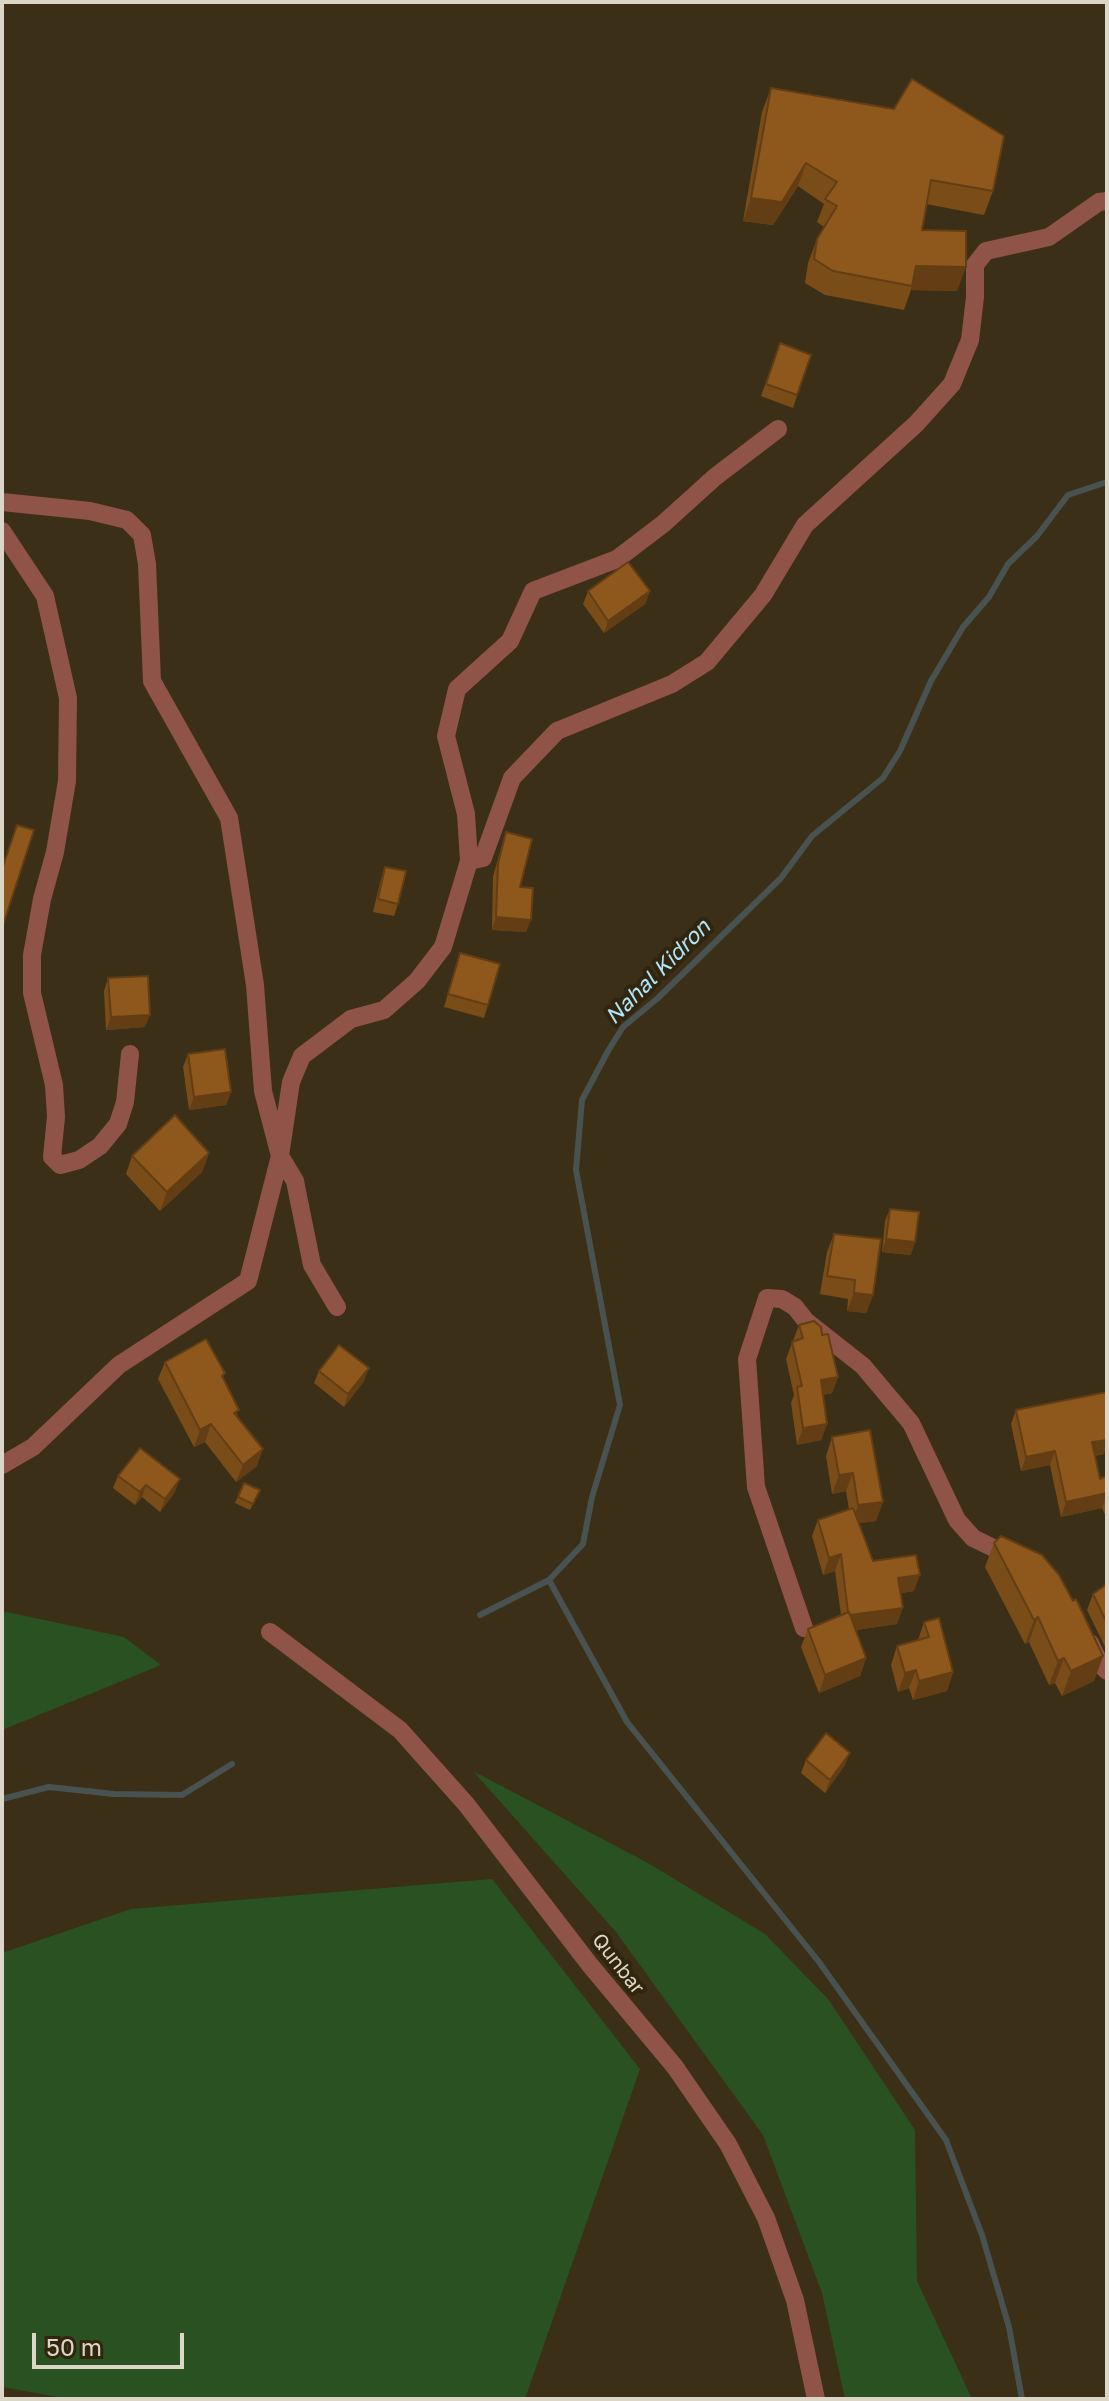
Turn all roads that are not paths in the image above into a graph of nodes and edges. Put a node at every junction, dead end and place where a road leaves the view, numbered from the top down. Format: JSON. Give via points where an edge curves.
{"nodes":[{"id":1,"x":1107,"y":201,"type":"edge"},
{"id":2,"x":778,"y":429,"type":"dead end"},
{"id":3,"x":2,"y":502,"type":"edge"},
{"id":4,"x":2,"y":531,"type":"edge"},
{"id":5,"x":469,"y":861,"type":"junction"},
{"id":6,"x":130,"y":1054,"type":"dead end"},
{"id":7,"x":280,"y":1156,"type":"junction"},
{"id":8,"x":337,"y":1307,"type":"dead end"},
{"id":9,"x":2,"y":1465,"type":"edge"},
{"id":10,"x":1028,"y":1565,"type":"edge"},
{"id":11,"x":1082,"y":1627,"type":"edge"},
{"id":12,"x":804,"y":1628,"type":"dead end"},
{"id":13,"x":270,"y":1632,"type":"dead end"},
{"id":14,"x":1107,"y":1671,"type":"edge"},
{"id":15,"x":816,"y":2399,"type":"edge"}],
"edges":[{"from":1,"to":5,"type":"street","via":[[1049,237],[986,251],[975,265],[970,340],[952,384],[805,525],[763,595],[707,662],[672,684],[557,731],[512,778],[483,858]]},
{"from":2,"to":5,"type":"street","via":[[617,559],[533,591],[510,641],[457,689],[446,736],[466,814]]},
{"from":3,"to":7,"type":"street","via":[[90,511],[127,520],[142,535],[152,681],[229,818],[255,985],[263,1091]]},
{"from":4,"to":6,"type":"street","via":[[45,596],[68,698],[67,781],[32,955],[32,993],[54,1085],[52,1157],[60,1165],[100,1146],[118,1124]]},
{"from":5,"to":7,"type":"street","via":[[443,947],[417,981],[384,1010],[351,1019],[302,1056],[291,1082]]},
{"from":7,"to":8,"type":"street","via":[[295,1181],[312,1265]]},
{"from":7,"to":9,"type":"street","via":[[248,1281],[119,1365],[33,1447]]},
{"from":10,"to":12,"type":"street","via":[[973,1538],[957,1520],[911,1423],[863,1366],[795,1307],[767,1298],[747,1359],[756,1487]]},
{"from":11,"to":14,"type":"street"},
{"from":13,"to":15,"type":"street","name":"Qunbar","via":[[400,1730],[466,1804],[675,2067],[728,2144],[766,2218],[795,2300]]}]}
